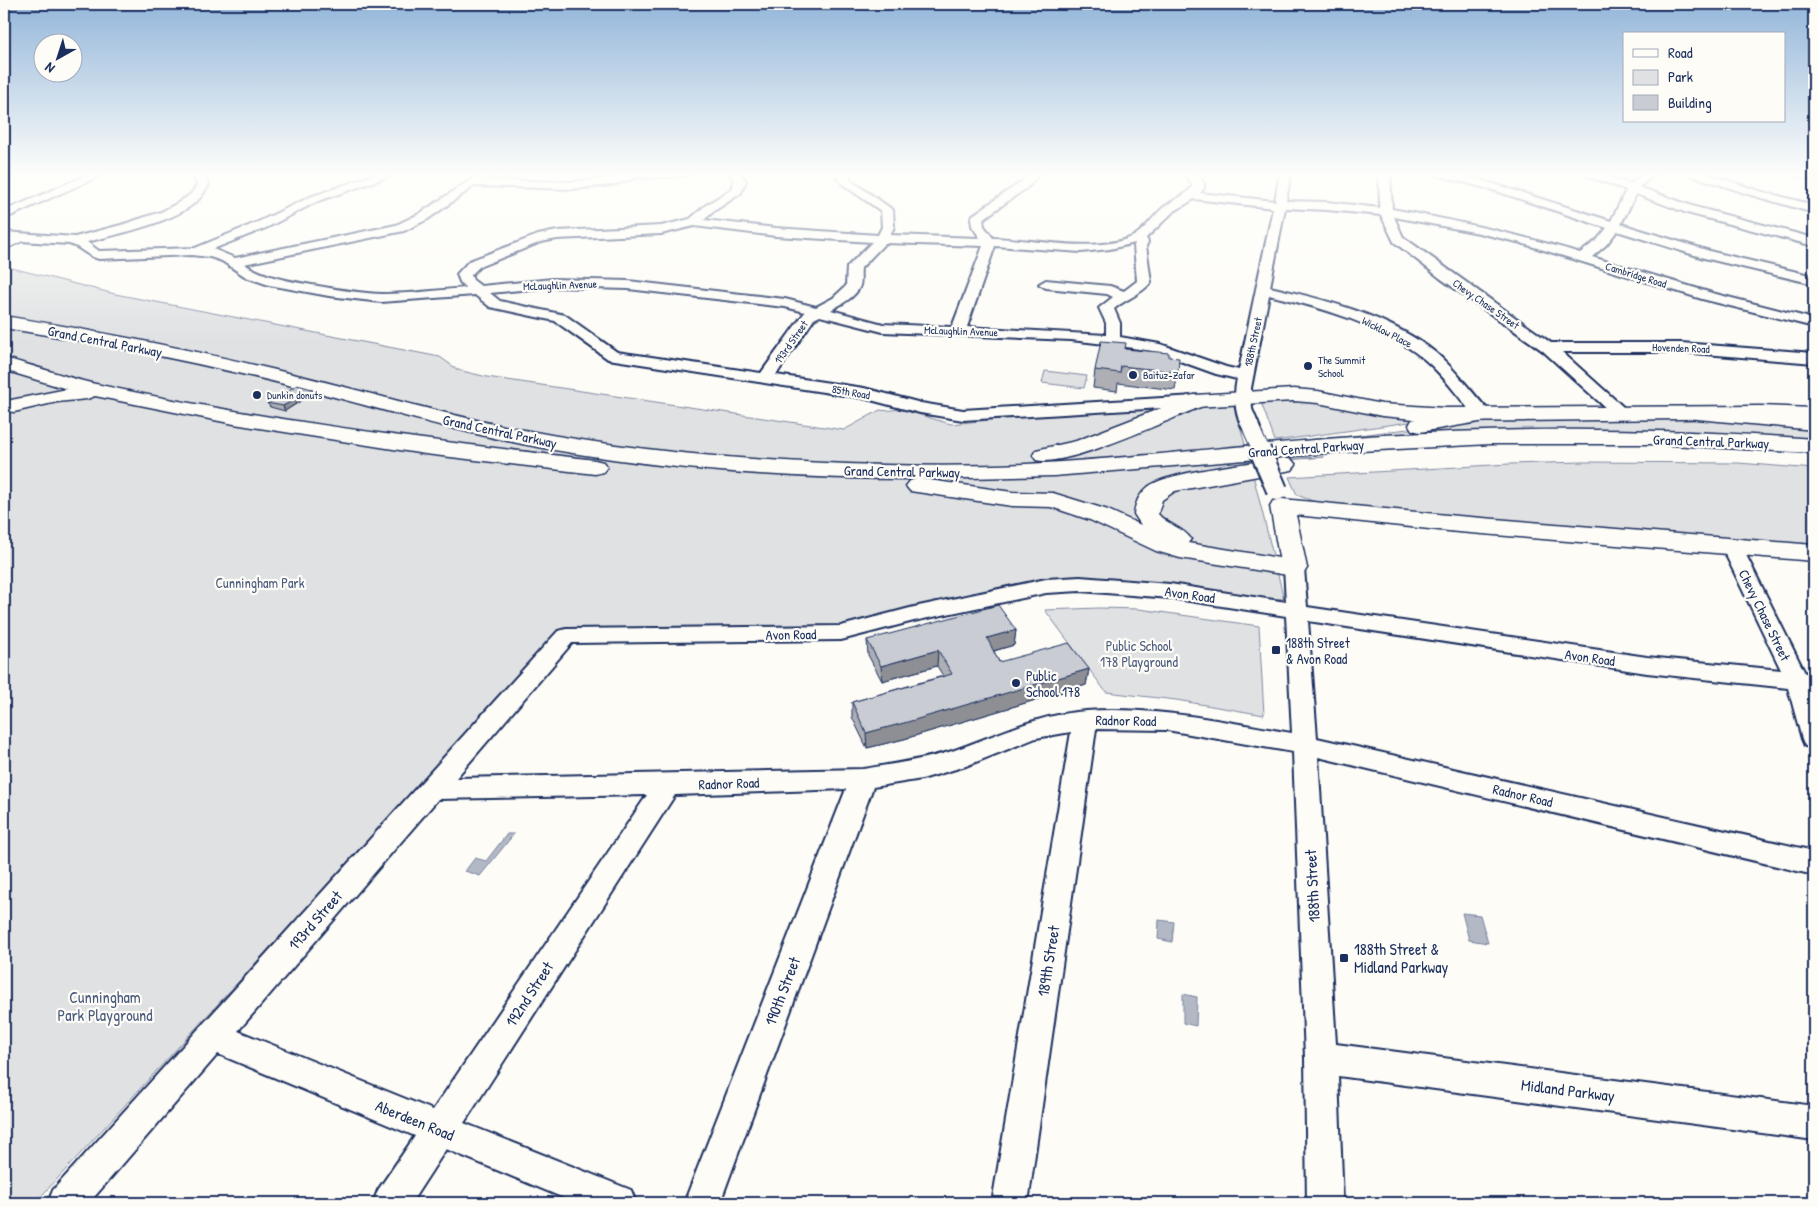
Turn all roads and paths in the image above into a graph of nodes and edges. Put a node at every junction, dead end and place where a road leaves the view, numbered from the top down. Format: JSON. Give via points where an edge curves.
{"nodes":[{"id":1,"x":117,"y":229,"type":"edge"},
{"id":2,"x":254,"y":229,"type":"edge"},
{"id":3,"x":393,"y":229,"type":"edge"},
{"id":4,"x":664,"y":229,"type":"edge"},
{"id":5,"x":744,"y":229,"type":"edge"},
{"id":6,"x":887,"y":229,"type":"edge"},
{"id":7,"x":981,"y":229,"type":"edge"},
{"id":8,"x":982,"y":229,"type":"edge"},
{"id":9,"x":1151,"y":229,"type":"edge"},
{"id":10,"x":1275,"y":229,"type":"edge"},
{"id":11,"x":1394,"y":229,"type":"edge"},
{"id":12,"x":1480,"y":229,"type":"edge"},
{"id":13,"x":1611,"y":229,"type":"edge"},
{"id":14,"x":1625,"y":229,"type":"edge"},
{"id":15,"x":1764,"y":229,"type":"edge"},
{"id":16,"x":882,"y":238,"type":"junction"},
{"id":17,"x":8,"y":240,"type":"edge"},
{"id":18,"x":906,"y":240,"type":"junction"},
{"id":19,"x":74,"y":241,"type":"junction"},
{"id":20,"x":1139,"y":242,"type":"junction"},
{"id":21,"x":1814,"y":242,"type":"edge"},
{"id":22,"x":1026,"y":243,"type":"junction"},
{"id":23,"x":990,"y":244,"type":"junction"},
{"id":24,"x":870,"y":251,"type":"junction"},
{"id":25,"x":198,"y":252,"type":"junction"},
{"id":26,"x":1581,"y":258,"type":"junction"},
{"id":27,"x":232,"y":262,"type":"junction"},
{"id":28,"x":1814,"y":280,"type":"edge"},
{"id":29,"x":1046,"y":284,"type":"dead end"},
{"id":30,"x":1264,"y":290,"type":"junction"},
{"id":31,"x":477,"y":291,"type":"junction"},
{"id":32,"x":1125,"y":297,"type":"junction"},
{"id":33,"x":4,"y":308,"type":"edge"},
{"id":34,"x":819,"y":311,"type":"junction"},
{"id":35,"x":4,"y":322,"type":"edge"},
{"id":36,"x":1814,"y":323,"type":"edge"},
{"id":37,"x":958,"y":331,"type":"junction"},
{"id":38,"x":72,"y":333,"type":"junction"},
{"id":39,"x":1120,"y":341,"type":"junction"},
{"id":40,"x":1548,"y":348,"type":"junction"},
{"id":41,"x":167,"y":352,"type":"junction"},
{"id":42,"x":4,"y":356,"type":"edge"},
{"id":43,"x":1814,"y":358,"type":"edge"},
{"id":44,"x":4,"y":364,"type":"edge"},
{"id":45,"x":766,"y":378,"type":"junction"},
{"id":46,"x":249,"y":383,"type":"dead end"},
{"id":47,"x":1244,"y":387,"type":"junction"},
{"id":48,"x":109,"y":393,"type":"junction"},
{"id":49,"x":217,"y":401,"type":"dead end"},
{"id":50,"x":1195,"y":401,"type":"junction"},
{"id":51,"x":351,"y":403,"type":"dead end"},
{"id":52,"x":1705,"y":414,"type":"junction"},
{"id":53,"x":1624,"y":415,"type":"junction"},
{"id":54,"x":1814,"y":415,"type":"edge"},
{"id":55,"x":1481,"y":416,"type":"junction"},
{"id":56,"x":449,"y":421,"type":"junction"},
{"id":57,"x":321,"y":423,"type":"dead end"},
{"id":58,"x":1814,"y":423,"type":"edge"},
{"id":59,"x":1814,"y":446,"type":"edge"},
{"id":60,"x":465,"y":452,"type":"junction"},
{"id":61,"x":999,"y":459,"type":"junction"},
{"id":62,"x":687,"y":460,"type":"junction"},
{"id":63,"x":1814,"y":460,"type":"edge"},
{"id":64,"x":1291,"y":464,"type":"junction"},
{"id":65,"x":902,"y":484,"type":"junction"},
{"id":66,"x":1280,"y":498,"type":"junction"},
{"id":67,"x":1732,"y":548,"type":"junction"},
{"id":68,"x":1814,"y":553,"type":"edge"},
{"id":69,"x":1292,"y":558,"type":"junction"},
{"id":70,"x":1297,"y":612,"type":"junction"},
{"id":71,"x":566,"y":636,"type":"joint"},
{"id":72,"x":1806,"y":681,"type":"edge"},
{"id":73,"x":1085,"y":720,"type":"junction"},
{"id":74,"x":1814,"y":739,"type":"edge"},
{"id":75,"x":1305,"y":745,"type":"junction"},
{"id":76,"x":863,"y":779,"type":"junction"},
{"id":77,"x":668,"y":785,"type":"junction"},
{"id":78,"x":430,"y":789,"type":"junction"},
{"id":79,"x":1814,"y":863,"type":"edge"},
{"id":80,"x":213,"y":1036,"type":"junction"},
{"id":81,"x":1321,"y":1058,"type":"junction"},
{"id":82,"x":1814,"y":1123,"type":"edge"},
{"id":83,"x":440,"y":1130,"type":"junction"},
{"id":84,"x":66,"y":1203,"type":"edge"},
{"id":85,"x":391,"y":1203,"type":"edge"},
{"id":86,"x":618,"y":1203,"type":"edge"},
{"id":87,"x":702,"y":1203,"type":"edge"},
{"id":88,"x":1010,"y":1203,"type":"edge"},
{"id":89,"x":1325,"y":1203,"type":"edge"}],
"edges":[{"from":1,"to":19,"type":"street"},
{"from":2,"to":25,"type":"street"},
{"from":3,"to":27,"type":"street"},
{"from":4,"to":31,"type":"street","via":[[594,232],[538,239],[474,264],[464,274]]},
{"from":5,"to":16,"type":"street"},
{"from":6,"to":16,"type":"street"},
{"from":7,"to":23,"type":"street"},
{"from":8,"to":22,"type":"street"},
{"from":9,"to":20,"type":"street"},
{"from":10,"to":30,"type":"street","name":"188th Street"},
{"from":11,"to":40,"type":"street","name":"Chevy Chase Street","via":[[1398,239],[1418,256]]},
{"from":12,"to":26,"type":"street","name":"Cambridge Road"},
{"from":13,"to":26,"type":"street","via":[[1600,244]]},
{"from":14,"to":28,"type":"street"},
{"from":15,"to":21,"type":"street"},
{"from":16,"to":18,"type":"street"},
{"from":16,"to":24,"type":"street"},
{"from":17,"to":19,"type":"street","name":"McLaughlin Avenue"},
{"from":18,"to":23,"type":"street"},
{"from":18,"to":24,"type":"street"},
{"from":19,"to":25,"type":"street","name":"McLaughlin Avenue","via":[[83,244],[91,253],[103,255]]},
{"from":20,"to":22,"type":"street","via":[[1082,249]]},
{"from":20,"to":32,"type":"street","via":[[1144,282]]},
{"from":22,"to":23,"type":"street"},
{"from":23,"to":37,"type":"street"},
{"from":24,"to":34,"type":"street","name":"193rd Street","via":[[854,267],[853,287],[838,301]]},
{"from":25,"to":27,"type":"street","name":"McLaughlin Avenue","via":[[221,255]]},
{"from":26,"to":36,"type":"street","name":"Cambridge Road","via":[[1707,296]]},
{"from":27,"to":31,"type":"street","name":"McLaughlin Avenue","via":[[266,280],[353,295],[396,298]]},
{"from":29,"to":32,"type":"street","via":[[1110,290]]},
{"from":30,"to":47,"type":"street","name":"188th Street"},
{"from":30,"to":55,"type":"street","name":"Wicklow Place","via":[[1332,308],[1404,339],[1430,356]]},
{"from":31,"to":34,"type":"street","name":"McLaughlin Avenue","via":[[609,283],[773,302]]},
{"from":31,"to":45,"type":"street","name":"85th Road","via":[[495,304],[560,318],[613,356]]},
{"from":32,"to":39,"type":"street","via":[[1106,308]]},
{"from":33,"to":41,"type":"main road","via":[[28,318],[107,333]]},
{"from":34,"to":37,"type":"street","name":"McLaughlin Avenue","via":[[875,327]]},
{"from":34,"to":45,"type":"street","name":"193rd Street","via":[[809,316]]},
{"from":35,"to":38,"type":"main road","name":"Grand Central Parkway"},
{"from":37,"to":39,"type":"street","name":"McLaughlin Avenue"},
{"from":38,"to":41,"type":"main road","name":"Grand Central Parkway"},
{"from":38,"to":46,"type":"main road","via":[[114,349],[223,372]]},
{"from":39,"to":47,"type":"street","name":"McLaughlin Avenue"},
{"from":40,"to":43,"type":"street","name":"Hovenden Road","via":[[1708,348]]},
{"from":40,"to":53,"type":"street","name":"Chevy Chase Street"},
{"from":41,"to":56,"type":"main road","name":"Grand Central Parkway"},
{"from":42,"to":49,"type":"main road","via":[[139,390],[193,401]]},
{"from":44,"to":48,"type":"main road","name":"Grand Central Parkway"},
{"from":44,"to":48,"type":"main road","via":[[36,384],[31,393],[14,406],[70,394]]},
{"from":45,"to":50,"type":"street","name":"85th Road","via":[[864,393],[962,415]]},
{"from":47,"to":50,"type":"main road","name":"85th Road"},
{"from":47,"to":55,"type":"main road","name":"Grand Central Parkway","via":[[1404,413]]},
{"from":47,"to":66,"type":"street","name":"188th Street","bridge":true,"via":[[1244,409]]},
{"from":48,"to":60,"type":"main road","name":"Grand Central Parkway","via":[[327,432]]},
{"from":50,"to":61,"type":"main road","via":[[1076,449]]},
{"from":51,"to":56,"type":"main road"},
{"from":52,"to":53,"type":"main road","name":"Grand Central Parkway"},
{"from":52,"to":54,"type":"main road","name":"Grand Central Parkway","via":[[1760,412]]},
{"from":52,"to":58,"type":"main road"},
{"from":53,"to":55,"type":"main road","name":"Grand Central Parkway"},
{"from":55,"to":61,"type":"main road","via":[[1285,443],[1062,458]]},
{"from":56,"to":62,"type":"main road","name":"Grand Central Parkway","via":[[561,444]]},
{"from":57,"to":60,"type":"main road"},
{"from":59,"to":62,"type":"main road","name":"Grand Central Parkway","via":[[1589,437],[1490,438],[1374,443],[1054,469],[953,472],[823,470]]},
{"from":60,"to":65,"type":"main road","name":"Grand Central Parkway","via":[[706,477]]},
{"from":61,"to":62,"type":"main road","via":[[904,462]]},
{"from":63,"to":64,"type":"main road","name":"Grand Central Parkway","via":[[1704,453],[1590,451],[1495,452]]},
{"from":64,"to":65,"type":"main road","name":"Grand Central Parkway","via":[[1075,480]]},
{"from":64,"to":69,"type":"main road","via":[[1163,487],[1149,499],[1146,514],[1155,526],[1182,541]]},
{"from":65,"to":69,"type":"main road","via":[[1012,499],[1053,500],[1100,515],[1158,542],[1189,552]]},
{"from":66,"to":67,"type":"main road","via":[[1458,524]]},
{"from":66,"to":69,"type":"main road"},
{"from":67,"to":68,"type":"main road"},
{"from":67,"to":72,"type":"street","name":"Chevy Chase Street"},
{"from":69,"to":70,"type":"street","name":"188th Street"},
{"from":70,"to":71,"type":"street","name":"Avon Road","via":[[1170,590],[1080,584],[1036,588],[841,633]]},
{"from":70,"to":72,"type":"street","name":"Avon Road","via":[[1647,665]]},
{"from":70,"to":75,"type":"street","name":"188th Street"},
{"from":71,"to":78,"type":"street","name":"193rd Street"},
{"from":72,"to":74,"type":"street","name":"Chevy Chase Street"},
{"from":73,"to":75,"type":"street","name":"Radnor Road","via":[[1167,721]]},
{"from":73,"to":76,"type":"street","name":"Radnor Road","via":[[1033,730],[922,769]]},
{"from":73,"to":88,"type":"street","name":"189th Street"},
{"from":75,"to":79,"type":"street","name":"Radnor Road"},
{"from":75,"to":81,"type":"street","name":"188th Street"},
{"from":76,"to":77,"type":"street","name":"Radnor Road"},
{"from":76,"to":87,"type":"street","name":"190th Street"},
{"from":77,"to":78,"type":"street","name":"Radnor Road"},
{"from":77,"to":83,"type":"street","name":"192nd Street"},
{"from":78,"to":80,"type":"street","name":"193rd Street"},
{"from":80,"to":83,"type":"street","name":"Aberdeen Road"},
{"from":80,"to":84,"type":"street","name":"193rd Street"},
{"from":81,"to":82,"type":"street","name":"Midland Parkway"},
{"from":81,"to":89,"type":"street","name":"188th Street"},
{"from":83,"to":85,"type":"street","name":"192nd Street"},
{"from":83,"to":86,"type":"street","name":"Aberdeen Road"}]}
